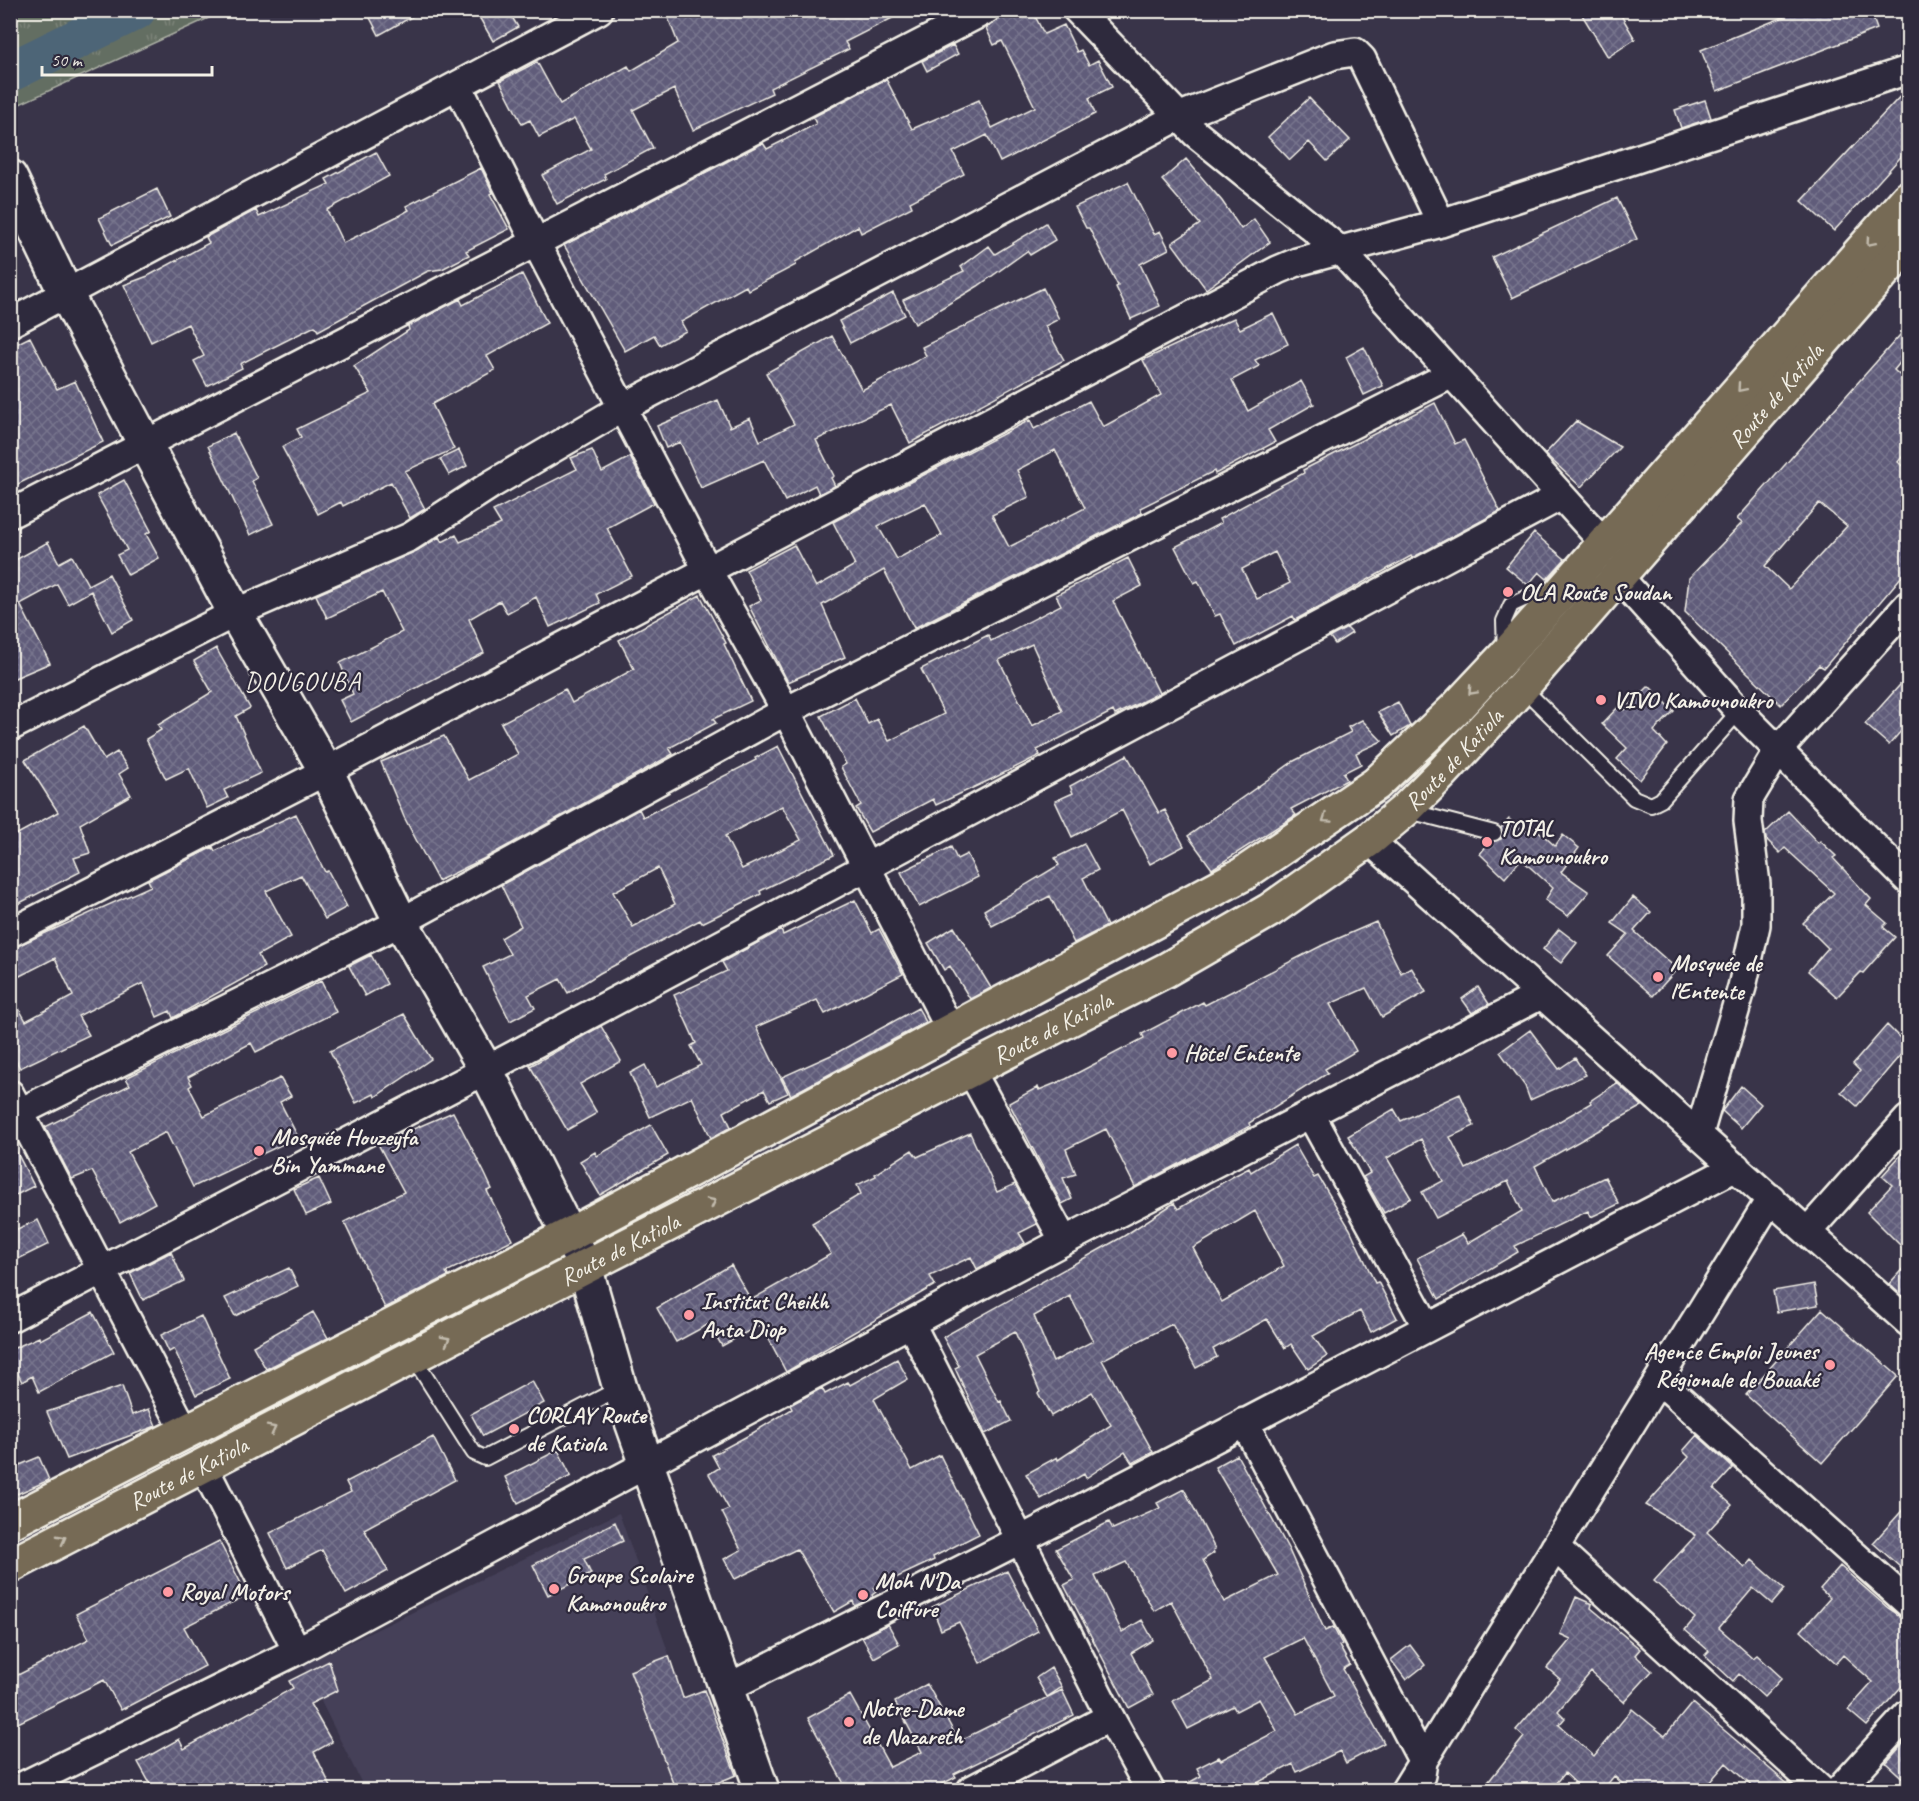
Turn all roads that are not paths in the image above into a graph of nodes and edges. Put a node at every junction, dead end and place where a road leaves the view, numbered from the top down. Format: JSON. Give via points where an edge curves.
{"nodes":[{"id":1,"x":599,"y":10,"type":"edge"},
{"id":2,"x":986,"y":10,"type":"edge"},
{"id":3,"x":1077,"y":10,"type":"edge"},
{"id":4,"x":1908,"y":70,"type":"edge"},
{"id":5,"x":458,"y":86,"type":"junction"},
{"id":6,"x":1178,"y":117,"type":"junction"},
{"id":7,"x":10,"y":177,"type":"edge"},
{"id":8,"x":1908,"y":198,"type":"edge"},
{"id":9,"x":1441,"y":223,"type":"junction"},
{"id":10,"x":535,"y":242,"type":"junction"},
{"id":11,"x":1908,"y":244,"type":"edge"},
{"id":12,"x":1341,"y":252,"type":"junction"},
{"id":13,"x":66,"y":294,"type":"junction"},
{"id":14,"x":10,"y":323,"type":"edge"},
{"id":15,"x":1452,"y":374,"type":"junction"},
{"id":16,"x":622,"y":408,"type":"junction"},
{"id":17,"x":145,"y":444,"type":"junction"},
{"id":18,"x":1561,"y":496,"type":"junction"},
{"id":19,"x":10,"y":514,"type":"edge"},
{"id":20,"x":1604,"y":543,"type":"junction"},
{"id":21,"x":708,"y":571,"type":"junction"},
{"id":22,"x":1618,"y":576,"type":"junction"},
{"id":23,"x":1908,"y":605,"type":"edge"},
{"id":24,"x":235,"y":613,"type":"junction"},
{"id":25,"x":1522,"y":687,"type":"junction"},
{"id":26,"x":786,"y":711,"type":"junction"},
{"id":27,"x":1740,"y":711,"type":"junction"},
{"id":28,"x":10,"y":727,"type":"edge"},
{"id":29,"x":1779,"y":749,"type":"junction"},
{"id":30,"x":326,"y":771,"type":"junction"},
{"id":31,"x":1406,"y":810,"type":"junction"},
{"id":32,"x":1494,"y":833,"type":"dead end"},
{"id":33,"x":1369,"y":840,"type":"junction"},
{"id":34,"x":864,"y":867,"type":"junction"},
{"id":35,"x":1905,"y":870,"type":"edge"},
{"id":36,"x":401,"y":922,"type":"junction"},
{"id":37,"x":10,"y":933,"type":"edge"},
{"id":38,"x":1540,"y":995,"type":"junction"},
{"id":39,"x":951,"y":1031,"type":"junction"},
{"id":40,"x":970,"y":1069,"type":"junction"},
{"id":41,"x":486,"y":1070,"type":"junction"},
{"id":42,"x":14,"y":1108,"type":"edge"},
{"id":43,"x":1311,"y":1115,"type":"junction"},
{"id":44,"x":1908,"y":1119,"type":"edge"},
{"id":45,"x":1699,"y":1134,"type":"junction"},
{"id":46,"x":1736,"y":1167,"type":"junction"},
{"id":47,"x":1771,"y":1198,"type":"junction"},
{"id":48,"x":1808,"y":1231,"type":"junction"},
{"id":49,"x":569,"y":1235,"type":"junction"},
{"id":50,"x":1064,"y":1240,"type":"junction"},
{"id":51,"x":585,"y":1267,"type":"junction"},
{"id":52,"x":101,"y":1271,"type":"junction"},
{"id":53,"x":10,"y":1318,"type":"edge"},
{"id":54,"x":1908,"y":1322,"type":"edge"},
{"id":55,"x":911,"y":1324,"type":"junction"},
{"id":56,"x":1427,"y":1327,"type":"junction"},
{"id":57,"x":413,"y":1357,"type":"junction"},
{"id":58,"x":1659,"y":1380,"type":"junction"},
{"id":59,"x":620,"y":1388,"type":"junction"},
{"id":60,"x":1244,"y":1422,"type":"junction"},
{"id":61,"x":185,"y":1431,"type":"junction"},
{"id":62,"x":203,"y":1465,"type":"junction"},
{"id":63,"x":647,"y":1465,"type":"junction"},
{"id":64,"x":10,"y":1522,"type":"edge"},
{"id":65,"x":1022,"y":1539,"type":"junction"},
{"id":66,"x":1555,"y":1547,"type":"junction"},
{"id":67,"x":10,"y":1566,"type":"edge"},
{"id":68,"x":1908,"y":1603,"type":"edge"},
{"id":69,"x":297,"y":1651,"type":"junction"},
{"id":70,"x":726,"y":1688,"type":"junction"},
{"id":71,"x":1908,"y":1714,"type":"edge"},
{"id":72,"x":1110,"y":1717,"type":"junction"},
{"id":73,"x":1422,"y":1762,"type":"junction"},
{"id":74,"x":14,"y":1791,"type":"edge"},
{"id":75,"x":762,"y":1791,"type":"edge"},
{"id":76,"x":971,"y":1791,"type":"edge"},
{"id":77,"x":1150,"y":1791,"type":"edge"},
{"id":78,"x":1405,"y":1791,"type":"edge"},
{"id":79,"x":1420,"y":1791,"type":"edge"},
{"id":80,"x":1821,"y":1791,"type":"edge"},
{"id":81,"x":1839,"y":1791,"type":"edge"}],
"edges":[{"from":1,"to":5,"type":"street"},
{"from":2,"to":10,"type":"street"},
{"from":3,"to":6,"type":"street"},
{"from":4,"to":9,"type":"street"},
{"from":5,"to":10,"type":"street"},
{"from":5,"to":13,"type":"street"},
{"from":6,"to":9,"type":"street","via":[[1334,55],[1355,52],[1367,67]]},
{"from":6,"to":12,"type":"street"},
{"from":6,"to":16,"type":"street"},
{"from":7,"to":13,"type":"street"},
{"from":8,"to":20,"type":"highway","name":"Route de Katiola","one_way":true},
{"from":9,"to":12,"type":"street"},
{"from":10,"to":16,"type":"street"},
{"from":10,"to":17,"type":"street"},
{"from":11,"to":22,"type":"highway","name":"Route de Katiola"},
{"from":12,"to":15,"type":"street"},
{"from":12,"to":21,"type":"street","via":[[1278,270]]},
{"from":13,"to":14,"type":"street"},
{"from":13,"to":17,"type":"street"},
{"from":15,"to":18,"type":"street"},
{"from":15,"to":26,"type":"street"},
{"from":16,"to":21,"type":"street"},
{"from":16,"to":24,"type":"street","via":[[427,527]]},
{"from":17,"to":19,"type":"street"},
{"from":17,"to":24,"type":"street"},
{"from":18,"to":20,"type":"street"},
{"from":18,"to":34,"type":"street"},
{"from":20,"to":39,"type":"highway","name":"Route de Katiola","one_way":true,"via":[[1505,656],[1376,784],[1243,874]]},
{"from":21,"to":26,"type":"street"},
{"from":21,"to":30,"type":"street"},
{"from":22,"to":25,"type":"highway","name":"Route de Katiola"},
{"from":22,"to":27,"type":"street"},
{"from":23,"to":29,"type":"street"},
{"from":24,"to":28,"type":"street"},
{"from":24,"to":30,"type":"street"},
{"from":25,"to":27,"type":"lane","via":[[1634,798],[1651,805],[1661,800]]},
{"from":25,"to":31,"type":"highway","name":"Route de Katiola"},
{"from":26,"to":34,"type":"street"},
{"from":26,"to":36,"type":"street"},
{"from":27,"to":29,"type":"street"},
{"from":29,"to":35,"type":"street"},
{"from":29,"to":45,"type":"street","via":[[1749,799],[1756,925]]},
{"from":30,"to":36,"type":"street"},
{"from":30,"to":37,"type":"street"},
{"from":31,"to":32,"type":"lane"},
{"from":31,"to":33,"type":"highway","name":"Route de Katiola"},
{"from":33,"to":38,"type":"street"},
{"from":33,"to":40,"type":"highway","name":"Route de Katiola","via":[[1260,916],[1166,970]]},
{"from":34,"to":39,"type":"street"},
{"from":34,"to":41,"type":"street"},
{"from":36,"to":41,"type":"street"},
{"from":36,"to":42,"type":"street"},
{"from":38,"to":43,"type":"street"},
{"from":38,"to":45,"type":"street"},
{"from":39,"to":49,"type":"highway","name":"Route de Katiola"},
{"from":40,"to":50,"type":"street"},
{"from":51,"to":40,"type":"highway","name":"Route de Katiola","one_way":true},
{"from":41,"to":49,"type":"street"},
{"from":41,"to":52,"type":"street"},
{"from":42,"to":52,"type":"street"},
{"from":43,"to":50,"type":"street"},
{"from":43,"to":56,"type":"street"},
{"from":44,"to":48,"type":"street"},
{"from":45,"to":46,"type":"street"},
{"from":46,"to":47,"type":"street"},
{"from":46,"to":56,"type":"street"},
{"from":47,"to":48,"type":"street"},
{"from":47,"to":58,"type":"street"},
{"from":48,"to":54,"type":"street"},
{"from":49,"to":51,"type":"street"},
{"from":49,"to":61,"type":"highway","name":"Route de Katiola"},
{"from":50,"to":55,"type":"street"},
{"from":57,"to":51,"type":"highway","name":"Route de Katiola","one_way":true},
{"from":51,"to":59,"type":"street"},
{"from":52,"to":53,"type":"street"},
{"from":52,"to":61,"type":"street"},
{"from":55,"to":63,"type":"street"},
{"from":55,"to":65,"type":"street"},
{"from":56,"to":60,"type":"street"},
{"from":57,"to":59,"type":"lane","via":[[474,1453],[485,1458]]},
{"from":62,"to":57,"type":"highway","name":"Route de Katiola","one_way":true},
{"from":58,"to":66,"type":"street"},
{"from":58,"to":68,"type":"street"},
{"from":59,"to":63,"type":"street"},
{"from":60,"to":65,"type":"street"},
{"from":60,"to":73,"type":"street"},
{"from":61,"to":64,"type":"highway","name":"Route de Katiola"},
{"from":67,"to":62,"type":"highway","name":"Route de Katiola","one_way":true},
{"from":62,"to":69,"type":"street"},
{"from":63,"to":69,"type":"street"},
{"from":63,"to":70,"type":"street"},
{"from":65,"to":70,"type":"street"},
{"from":65,"to":72,"type":"street"},
{"from":66,"to":73,"type":"street"},
{"from":66,"to":80,"type":"street"},
{"from":69,"to":74,"type":"street"},
{"from":70,"to":75,"type":"street"},
{"from":71,"to":81,"type":"street"},
{"from":72,"to":76,"type":"street"},
{"from":72,"to":77,"type":"street"},
{"from":73,"to":78,"type":"street"},
{"from":73,"to":79,"type":"street"}]}
